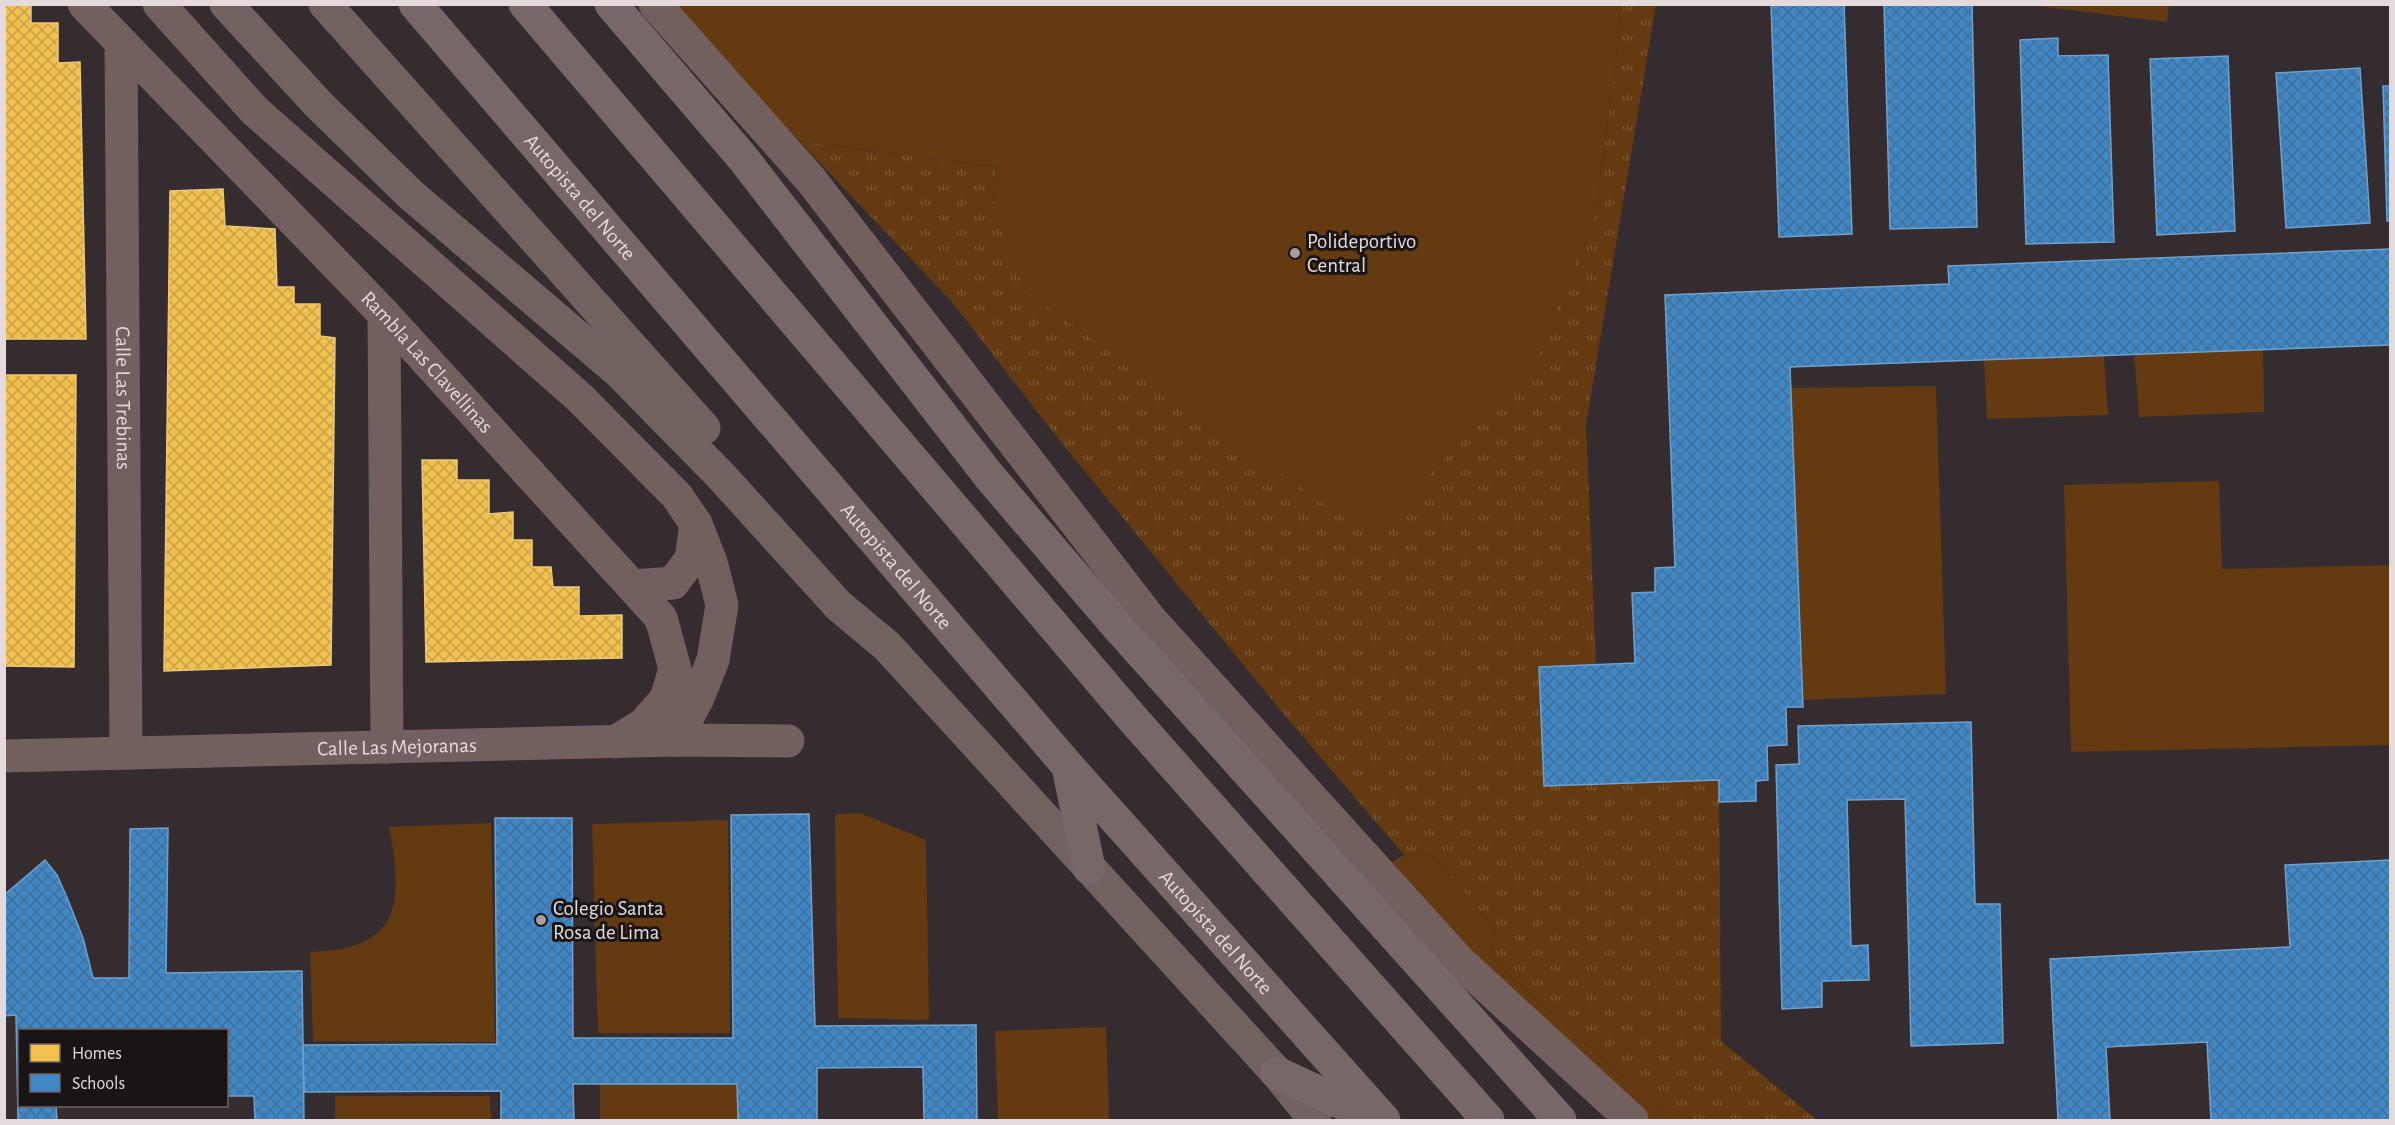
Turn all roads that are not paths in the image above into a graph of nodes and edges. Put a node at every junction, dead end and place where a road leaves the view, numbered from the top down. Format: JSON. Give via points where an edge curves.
{"nodes":[{"id":1,"x":84,"y":4,"type":"edge"},
{"id":2,"x":159,"y":4,"type":"edge"},
{"id":3,"x":226,"y":4,"type":"edge"},
{"id":4,"x":325,"y":4,"type":"edge"},
{"id":5,"x":415,"y":4,"type":"edge"},
{"id":6,"x":525,"y":4,"type":"edge"},
{"id":7,"x":611,"y":4,"type":"edge"},
{"id":8,"x":655,"y":4,"type":"edge"},
{"id":9,"x":121,"y":44,"type":"junction"},
{"id":10,"x":384,"y":314,"type":"junction"},
{"id":11,"x":696,"y":524,"type":"junction"},
{"id":12,"x":633,"y":586,"type":"junction"},
{"id":13,"x":887,"y":646,"type":"junction"},
{"id":14,"x":1222,"y":701,"type":"junction"},
{"id":15,"x":675,"y":740,"type":"junction"},
{"id":16,"x":788,"y":741,"type":"dead end"},
{"id":17,"x":615,"y":742,"type":"junction"},
{"id":18,"x":387,"y":747,"type":"junction"},
{"id":19,"x":126,"y":753,"type":"junction"},
{"id":20,"x":4,"y":756,"type":"edge"},
{"id":21,"x":1067,"y":765,"type":"junction"},
{"id":22,"x":1242,"y":766,"type":"junction"},
{"id":23,"x":1307,"y":792,"type":"junction"},
{"id":24,"x":1089,"y":868,"type":"junction"},
{"id":25,"x":1277,"y":1073,"type":"junction"},
{"id":26,"x":1316,"y":1120,"type":"edge"},
{"id":27,"x":1382,"y":1120,"type":"edge"},
{"id":28,"x":1488,"y":1120,"type":"edge"},
{"id":29,"x":1560,"y":1120,"type":"edge"},
{"id":30,"x":1632,"y":1120,"type":"edge"}],
"edges":[{"from":1,"to":9,"type":"street","name":"Rambla Las Clavellinas"},
{"from":2,"to":11,"type":"street","via":[[254,110],[580,398],[677,496]]},
{"from":3,"to":13,"type":"main road","via":[[318,104],[410,194],[619,372],[722,477],[839,606]]},
{"from":4,"to":13,"type":"main road","via":[[856,598]]},
{"from":5,"to":21,"type":"highway","name":"Autopista del Norte"},
{"from":6,"to":28,"type":"highway","via":[[1132,718]]},
{"from":7,"to":22,"type":"highway","via":[[742,157],[989,476]]},
{"from":8,"to":14,"type":"street","via":[[811,180],[1151,620]]},
{"from":9,"to":10,"type":"street","name":"Rambla Las Clavellinas"},
{"from":9,"to":19,"type":"street","name":"Calle Las Trebinas"},
{"from":10,"to":12,"type":"street","name":"Rambla Las Clavellinas"},
{"from":10,"to":18,"type":"street"},
{"from":11,"to":12,"type":"street","via":[[691,559],[673,583]]},
{"from":11,"to":15,"type":"street","via":[[722,605],[713,660]]},
{"from":12,"to":17,"type":"street","name":"Rambla Las Clavellinas","via":[[661,618],[675,669],[666,699],[644,724]]},
{"from":13,"to":24,"type":"main road"},
{"from":14,"to":22,"type":"street"},
{"from":14,"to":23,"type":"street"},
{"from":15,"to":16,"type":"street","name":"Calle Las Mejoranas"},
{"from":15,"to":17,"type":"street","name":"Calle Las Mejoranas"},
{"from":17,"to":18,"type":"street","name":"Calle Las Mejoranas"},
{"from":18,"to":19,"type":"street","name":"Calle Las Mejoranas"},
{"from":19,"to":20,"type":"street","name":"Calle Las Mejoranas"},
{"from":21,"to":24,"type":"highway"},
{"from":21,"to":27,"type":"highway","name":"Autopista del Norte"},
{"from":22,"to":23,"type":"street"},
{"from":22,"to":29,"type":"highway"},
{"from":23,"to":30,"type":"street","via":[[1460,962]]},
{"from":24,"to":25,"type":"main road"},
{"from":25,"to":26,"type":"main road"},
{"from":25,"to":27,"type":"highway"}]}
